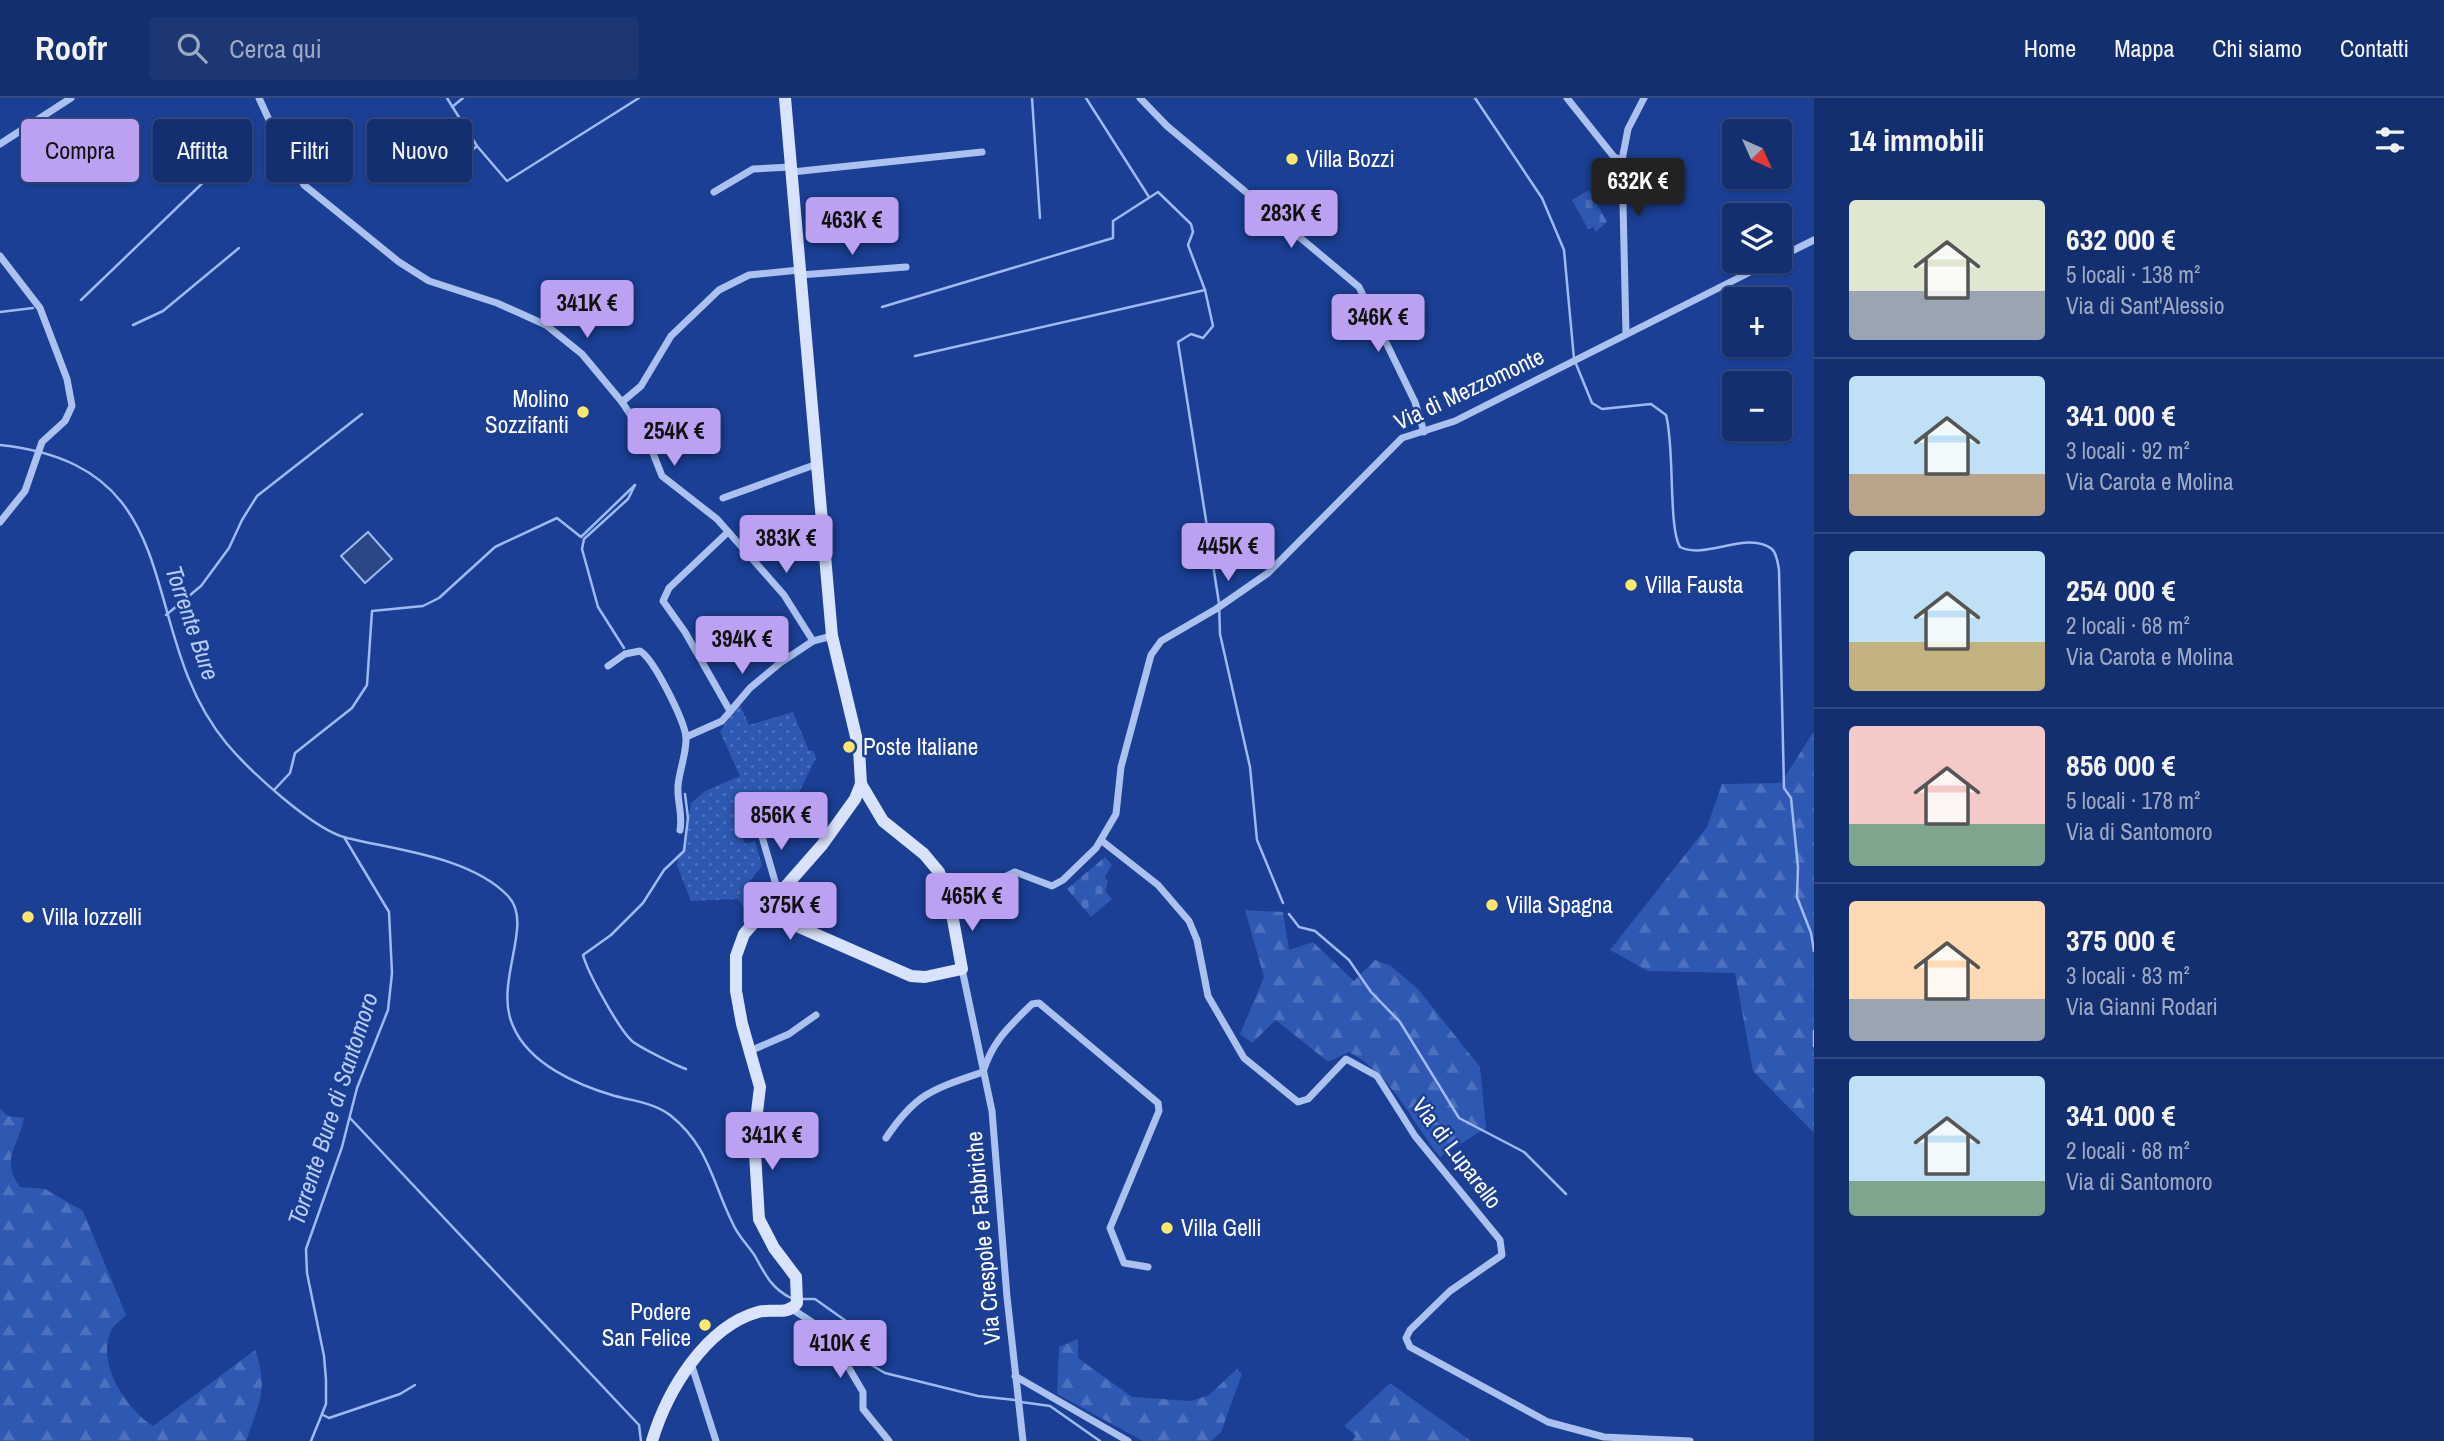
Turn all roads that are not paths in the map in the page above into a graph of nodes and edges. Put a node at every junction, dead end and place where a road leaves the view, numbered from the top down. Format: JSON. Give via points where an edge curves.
{"nodes":[{"id":1,"x":71,"y":98,"type":"edge"},
{"id":2,"x":260,"y":98,"type":"edge"},
{"id":3,"x":785,"y":98,"type":"edge"},
{"id":4,"x":1140,"y":98,"type":"edge"},
{"id":5,"x":1567,"y":98,"type":"edge"},
{"id":6,"x":1644,"y":98,"type":"edge"},
{"id":7,"x":0,"y":144,"type":"edge"},
{"id":8,"x":982,"y":152,"type":"dead end"},
{"id":9,"x":1622,"y":160,"type":"junction"},
{"id":10,"x":791,"y":169,"type":"junction"},
{"id":11,"x":714,"y":192,"type":"dead end"},
{"id":12,"x":1814,"y":240,"type":"edge"},
{"id":13,"x":1792,"y":251,"type":"edge"},
{"id":14,"x":0,"y":256,"type":"edge"},
{"id":15,"x":906,"y":267,"type":"dead end"},
{"id":16,"x":799,"y":272,"type":"junction"},
{"id":17,"x":1748,"y":273,"type":"edge"},
{"id":18,"x":1626,"y":334,"type":"junction"},
{"id":19,"x":622,"y":402,"type":"junction"},
{"id":20,"x":1424,"y":432,"type":"junction"},
{"id":21,"x":817,"y":464,"type":"junction"},
{"id":22,"x":723,"y":498,"type":"dead end"},
{"id":23,"x":0,"y":522,"type":"edge"},
{"id":24,"x":728,"y":532,"type":"junction"},
{"id":25,"x":832,"y":636,"type":"junction"},
{"id":26,"x":813,"y":641,"type":"junction"},
{"id":27,"x":608,"y":666,"type":"dead end"},
{"id":28,"x":730,"y":711,"type":"junction"},
{"id":29,"x":686,"y":737,"type":"junction"},
{"id":30,"x":861,"y":784,"type":"junction"},
{"id":31,"x":756,"y":816,"type":"dead end"},
{"id":32,"x":680,"y":830,"type":"dead end"},
{"id":33,"x":1102,"y":841,"type":"junction"},
{"id":34,"x":950,"y":903,"type":"junction"},
{"id":35,"x":771,"y":907,"type":"junction"},
{"id":36,"x":962,"y":969,"type":"junction"},
{"id":37,"x":817,"y":1016,"type":"dead end"},
{"id":38,"x":750,"y":1051,"type":"junction"},
{"id":39,"x":983,"y":1072,"type":"junction"},
{"id":40,"x":886,"y":1138,"type":"dead end"},
{"id":41,"x":1148,"y":1268,"type":"dead end"},
{"id":42,"x":796,"y":1300,"type":"junction"},
{"id":43,"x":691,"y":1363,"type":"junction"},
{"id":44,"x":1015,"y":1376,"type":"junction"},
{"id":45,"x":652,"y":1441,"type":"edge"},
{"id":46,"x":716,"y":1441,"type":"edge"},
{"id":47,"x":890,"y":1441,"type":"edge"},
{"id":48,"x":1023,"y":1441,"type":"edge"},
{"id":49,"x":1128,"y":1441,"type":"edge"},
{"id":50,"x":1690,"y":1441,"type":"edge"}],
"edges":[{"from":1,"to":7,"type":"street"},
{"from":2,"to":19,"type":"street","via":[[304,185],[420,276],[514,310],[554,330],[582,354]]},
{"from":3,"to":10,"type":"main road"},
{"from":4,"to":20,"type":"street","via":[[1174,132],[1359,287],[1415,402]]},
{"from":5,"to":9,"type":"street","via":[[1614,157]]},
{"from":6,"to":9,"type":"street","via":[[1628,129]]},
{"from":8,"to":10,"type":"street"},
{"from":9,"to":18,"type":"street"},
{"from":10,"to":11,"type":"street","via":[[753,169]]},
{"from":10,"to":16,"type":"main road"},
{"from":12,"to":13,"type":"street"},
{"from":14,"to":23,"type":"street","via":[[40,308],[68,379],[71,412],[42,442],[21,497]]},
{"from":15,"to":16,"type":"street"},
{"from":16,"to":19,"type":"street","via":[[749,275],[719,290],[671,336],[641,387]]},
{"from":16,"to":21,"type":"main road"},
{"from":17,"to":18,"type":"street","name":"Via di Mezzomonte"},
{"from":18,"to":20,"type":"street","name":"Via di Mezzomonte","via":[[1455,421]]},
{"from":19,"to":24,"type":"street","via":[[649,443],[662,476]]},
{"from":20,"to":33,"type":"street","name":"Via di Mezzomonte","via":[[1402,438],[1268,573],[1154,648],[1121,767],[1116,814]]},
{"from":21,"to":22,"type":"street"},
{"from":21,"to":25,"type":"main road"},
{"from":24,"to":26,"type":"street","via":[[784,595]]},
{"from":24,"to":28,"type":"street","via":[[669,588],[663,601]]},
{"from":25,"to":26,"type":"street"},
{"from":25,"to":30,"type":"main road","via":[[859,749]]},
{"from":26,"to":28,"type":"street","via":[[763,676]]},
{"from":27,"to":29,"type":"street","via":[[636,650],[646,655],[664,682]]},
{"from":28,"to":29,"type":"street","via":[[716,725]]},
{"from":29,"to":32,"type":"street","via":[[678,785]]},
{"from":30,"to":34,"type":"main road","via":[[883,821],[937,868]]},
{"from":30,"to":35,"type":"main road","via":[[845,815]]},
{"from":31,"to":35,"type":"street"},
{"from":33,"to":34,"type":"street","name":"Via di Mezzomonte","via":[[1055,885],[1044,886],[1015,872]]},
{"from":33,"to":50,"type":"street","name":"Via di Luparello","via":[[1158,885],[1189,921],[1208,996],[1250,1065],[1298,1102],[1308,1099],[1346,1059],[1377,1076],[1415,1136],[1500,1240],[1502,1255],[1450,1291],[1410,1330],[1405,1338],[1410,1347],[1548,1422],[1604,1437]]},
{"from":34,"to":36,"type":"main road"},
{"from":35,"to":36,"type":"main road","via":[[911,976]]},
{"from":35,"to":38,"type":"main road","via":[[744,934],[736,956],[736,991]]},
{"from":36,"to":39,"type":"street","name":"Via Crespole e Fabbriche"},
{"from":37,"to":38,"type":"street"},
{"from":38,"to":42,"type":"main road","via":[[760,1087],[754,1137],[760,1219],[794,1273]]},
{"from":39,"to":40,"type":"street","via":[[919,1097]]},
{"from":39,"to":41,"type":"street","via":[[996,1040],[1032,1004],[1039,1003],[1158,1103],[1159,1111],[1110,1228],[1124,1263]]},
{"from":39,"to":44,"type":"street","name":"Via Crespole e Fabbriche","via":[[992,1111]]},
{"from":42,"to":43,"type":"main road","via":[[731,1325],[706,1343]]},
{"from":42,"to":47,"type":"street","via":[[833,1341],[863,1392],[863,1409]]},
{"from":43,"to":45,"type":"main road"},
{"from":43,"to":46,"type":"street"},
{"from":44,"to":48,"type":"street"},
{"from":44,"to":49,"type":"street","name":"Via Crespole e Fabbriche"}]}
